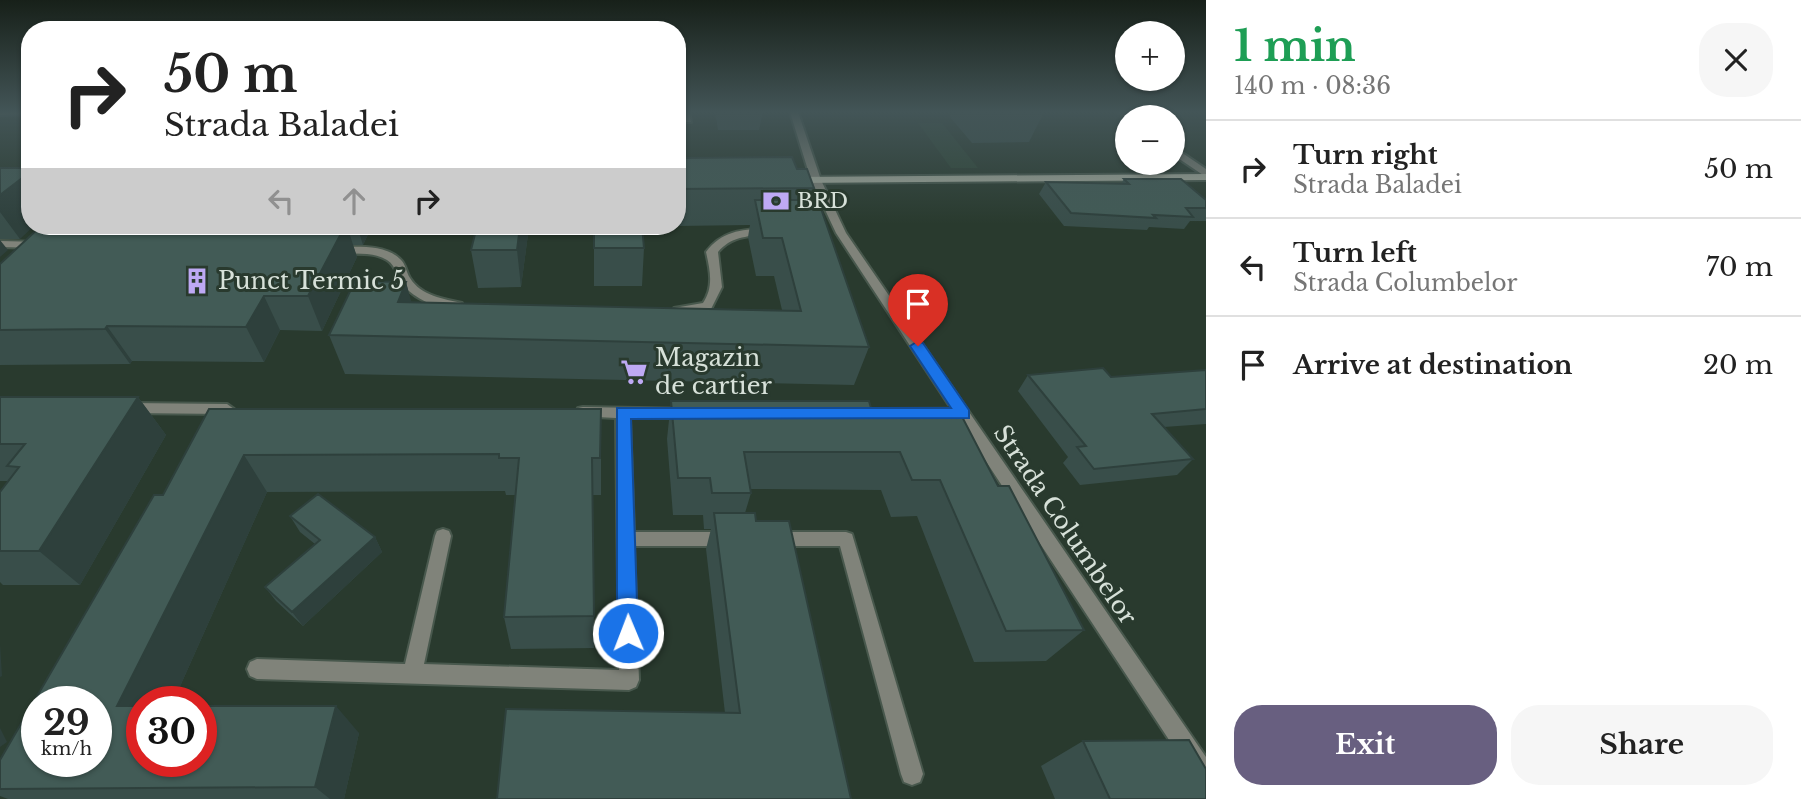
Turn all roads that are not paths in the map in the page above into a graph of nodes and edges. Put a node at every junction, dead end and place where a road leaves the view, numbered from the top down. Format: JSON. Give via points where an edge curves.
{"nodes":[{"id":1,"x":806,"y":149,"type":"edge"},
{"id":2,"x":1185,"y":159,"type":"edge"},
{"id":3,"x":1206,"y":176,"type":"edge"},
{"id":4,"x":781,"y":180,"type":"edge"},
{"id":5,"x":816,"y":180,"type":"junction"},
{"id":6,"x":776,"y":232,"type":"edge"},
{"id":7,"x":822,"y":233,"type":"edge"},
{"id":8,"x":841,"y":233,"type":"junction"},
{"id":9,"x":0,"y":244,"type":"edge"},
{"id":10,"x":320,"y":250,"type":"edge"},
{"id":11,"x":34,"y":262,"type":"edge"},
{"id":12,"x":475,"y":306,"type":"edge"},
{"id":13,"x":666,"y":311,"type":"edge"},
{"id":14,"x":110,"y":408,"type":"edge"},
{"id":15,"x":567,"y":412,"type":"edge"},
{"id":16,"x":623,"y":412,"type":"junction"},
{"id":17,"x":704,"y":413,"type":"edge"},
{"id":18,"x":219,"y":432,"type":"edge"},
{"id":19,"x":443,"y":536,"type":"dead end"},
{"id":20,"x":625,"y":539,"type":"junction"},
{"id":21,"x":257,"y":669,"type":"dead end"},
{"id":22,"x":412,"y":673,"type":"junction"},
{"id":23,"x":912,"y":775,"type":"dead end"},
{"id":24,"x":1206,"y":776,"type":"edge"}],
"edges":[{"from":1,"to":5,"type":"street","name":"Strada Columbelor"},
{"from":2,"to":3,"type":"street"},
{"from":3,"to":5,"type":"main road"},
{"from":4,"to":5,"type":"main road"},
{"from":5,"to":8,"type":"street","name":"Strada Columbelor"},
{"from":6,"to":13,"type":"street","via":[[733,233],[720,240],[712,252],[717,281],[714,298],[707,306]]},
{"from":7,"to":8,"type":"street"},
{"from":8,"to":24,"type":"street","name":"Strada Columbelor","via":[[957,414]]},
{"from":9,"to":11,"type":"street","via":[[51,245]]},
{"from":10,"to":12,"type":"street","via":[[382,254],[395,259],[404,279],[432,300],[448,306]]},
{"from":14,"to":18,"type":"street","via":[[240,409]]},
{"from":15,"to":16,"type":"street"},
{"from":16,"to":17,"type":"street"},
{"from":16,"to":20,"type":"street"},
{"from":19,"to":22,"type":"street"},
{"from":20,"to":22,"type":"street","via":[[629,680]]},
{"from":20,"to":23,"type":"street","via":[[846,540]]},
{"from":21,"to":22,"type":"street"}]}
